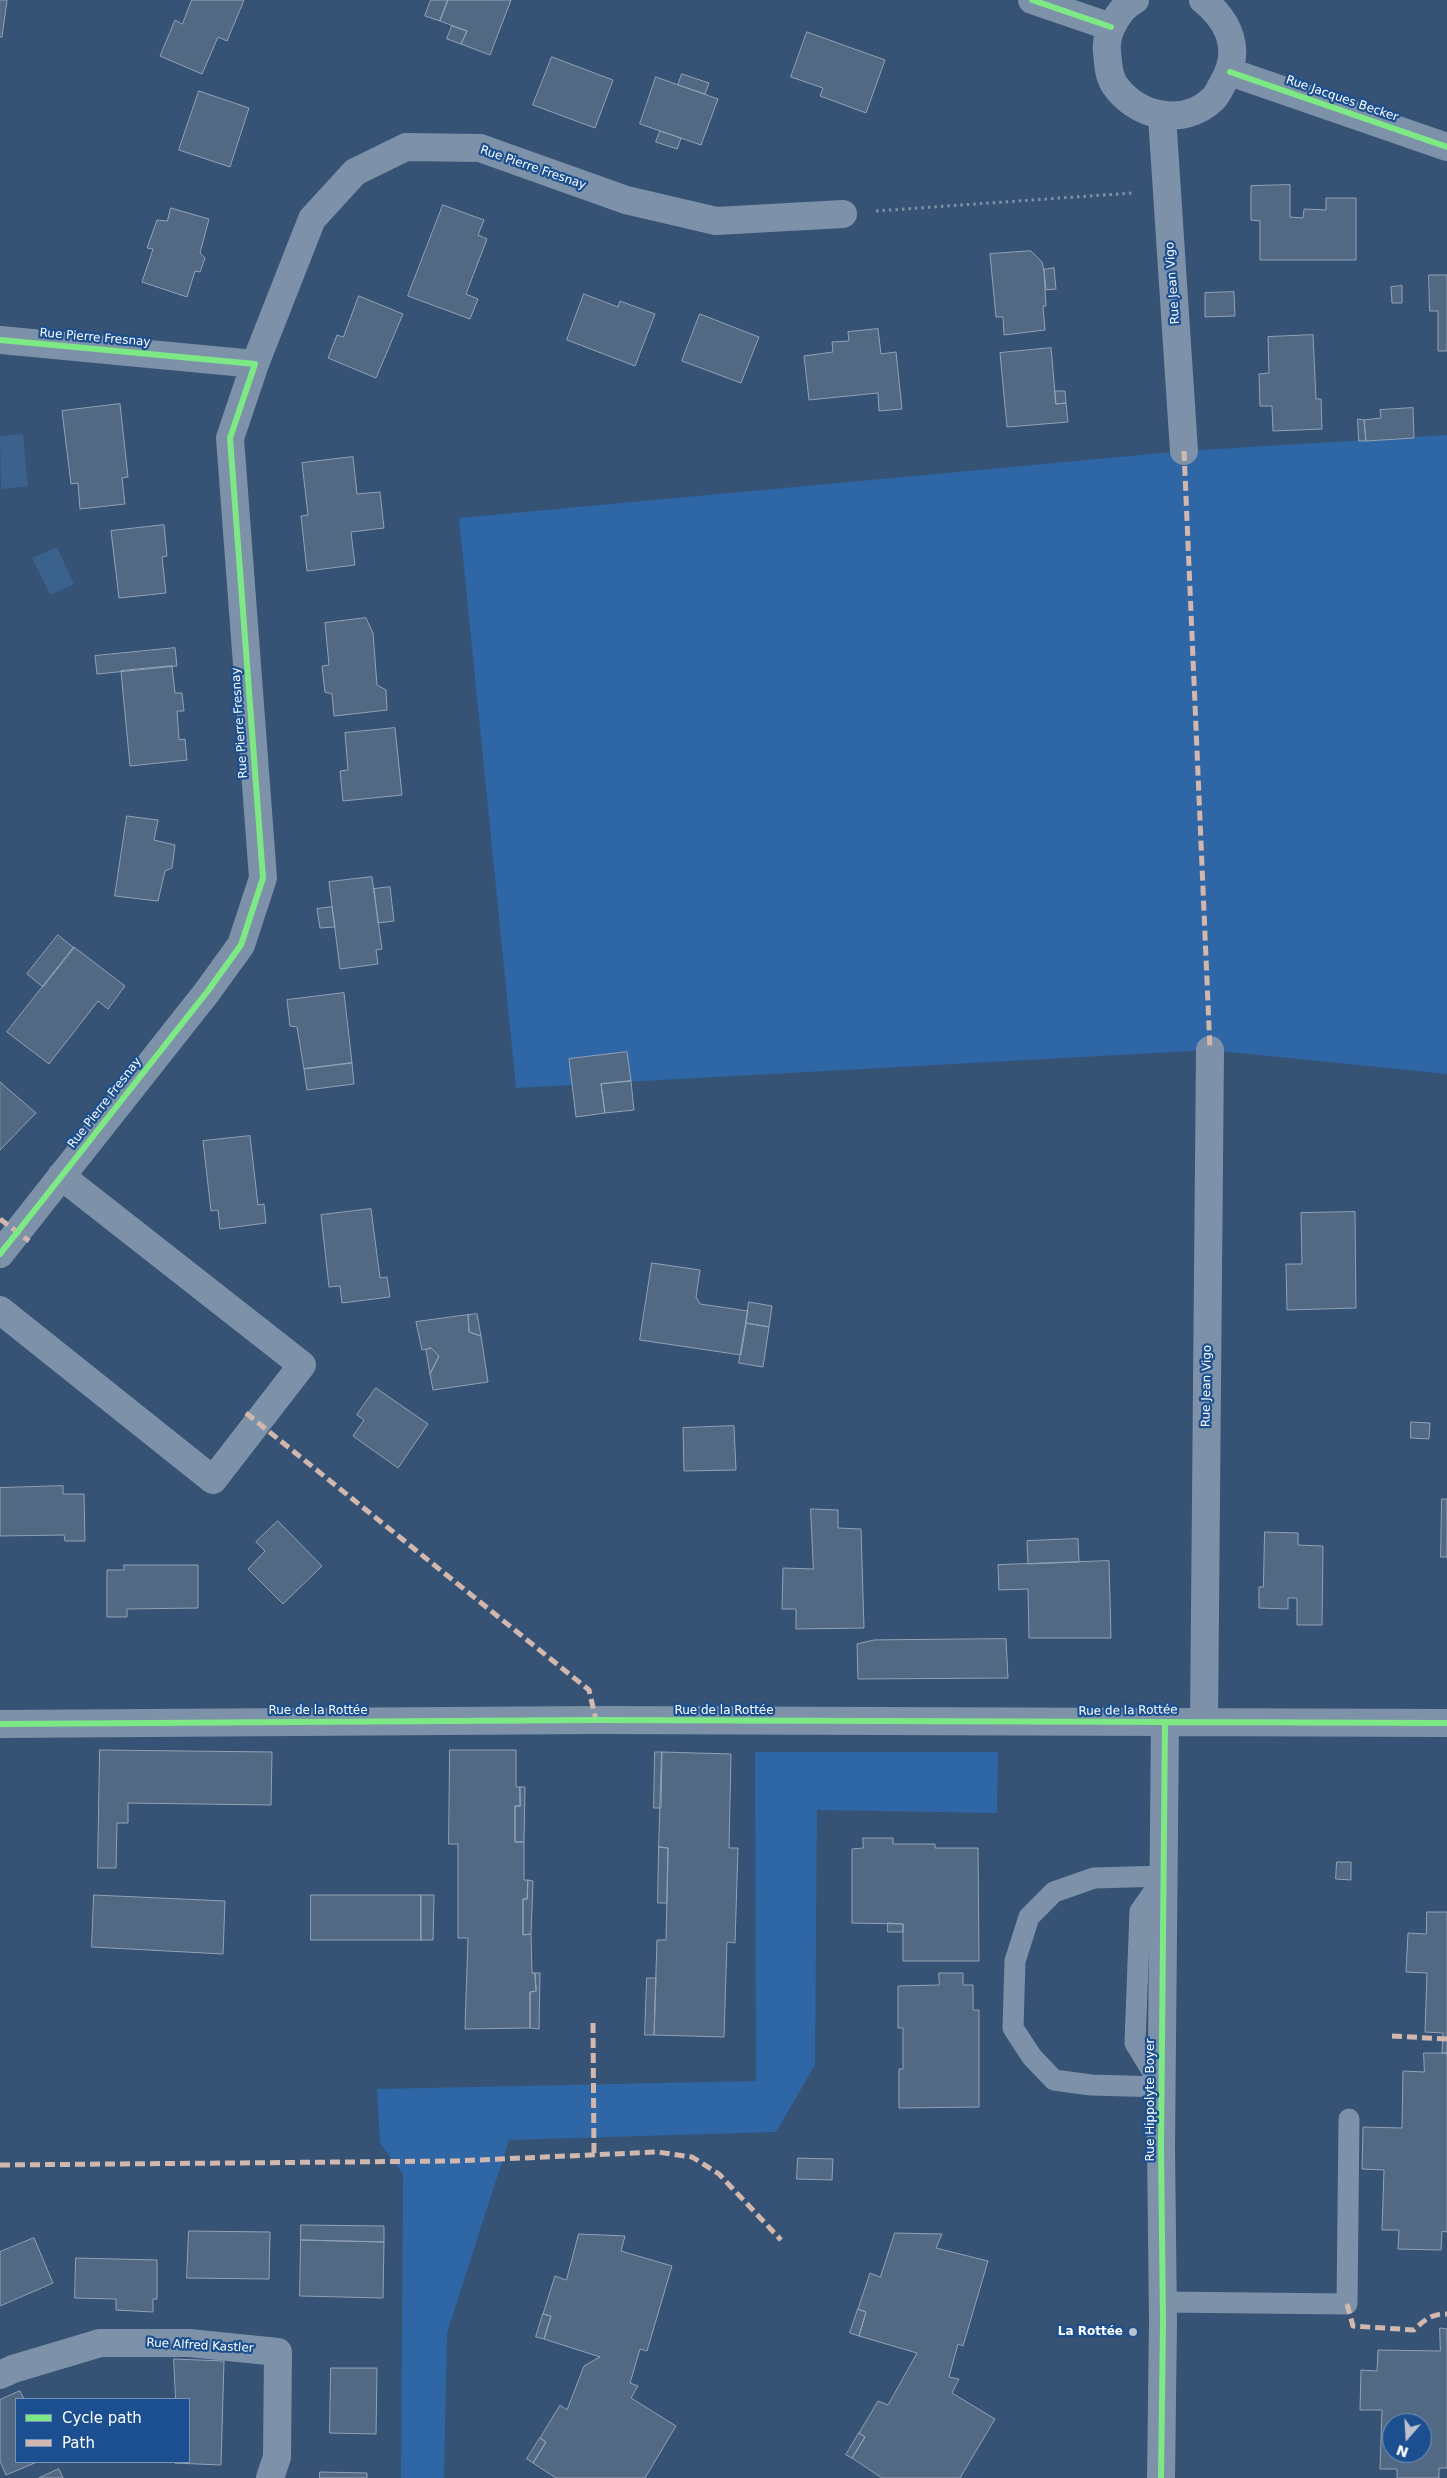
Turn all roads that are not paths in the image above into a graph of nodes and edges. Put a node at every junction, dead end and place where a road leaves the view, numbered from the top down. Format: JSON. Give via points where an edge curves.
{"nodes":[{"id":1,"x":1032,"y":0,"type":"edge"},
{"id":2,"x":1135,"y":0,"type":"edge"},
{"id":3,"x":1203,"y":0,"type":"edge"},
{"id":4,"x":1111,"y":27,"type":"junction"},
{"id":5,"x":1230,"y":72,"type":"junction"},
{"id":6,"x":1162,"y":116,"type":"junction"},
{"id":7,"x":1447,"y":147,"type":"edge"},
{"id":8,"x":842,"y":214,"type":"road end"},
{"id":9,"x":0,"y":340,"type":"edge"},
{"id":10,"x":255,"y":364,"type":"junction"},
{"id":11,"x":1184,"y":451,"type":"dead end"},
{"id":12,"x":1210,"y":1050,"type":"dead end"},
{"id":13,"x":61,"y":1176,"type":"junction"},
{"id":14,"x":0,"y":1254,"type":"edge"},
{"id":15,"x":0,"y":1310,"type":"edge"},
{"id":16,"x":1164,"y":1722,"type":"junction"},
{"id":17,"x":1204,"y":1722,"type":"junction"},
{"id":18,"x":1447,"y":1723,"type":"edge"},
{"id":19,"x":0,"y":1724,"type":"edge"},
{"id":20,"x":1165,"y":1876,"type":"junction"},
{"id":21,"x":1162,"y":2087,"type":"junction"},
{"id":22,"x":1349,"y":2120,"type":"dead end"},
{"id":23,"x":1163,"y":2302,"type":"junction"},
{"id":24,"x":0,"y":2375,"type":"edge"},
{"id":25,"x":270,"y":2478,"type":"edge"},
{"id":26,"x":1161,"y":2478,"type":"edge"}],
"edges":[{"from":1,"to":4,"type":"street"},
{"from":2,"to":4,"type":"street"},
{"from":3,"to":5,"type":"street","via":[[1218,12],[1227,26],[1233,46]]},
{"from":4,"to":6,"type":"street","via":[[1106,46],[1114,84],[1132,104]]},
{"from":5,"to":6,"type":"street","via":[[1213,99],[1183,114]]},
{"from":5,"to":7,"type":"street","name":"Rue Jacques Becker"},
{"from":6,"to":11,"type":"street","name":"Rue Jean Vigo"},
{"from":8,"to":10,"type":"street","name":"Rue Pierre Fresnay","via":[[716,221],[626,200],[480,148],[406,147],[355,172],[312,219]]},
{"from":9,"to":10,"type":"street","name":"Rue Pierre Fresnay"},
{"from":10,"to":13,"type":"street","name":"Rue Pierre Fresnay","via":[[230,438],[263,878],[241,945]]},
{"from":12,"to":17,"type":"street","name":"Rue Jean Vigo"},
{"from":13,"to":14,"type":"street","name":"Rue Pierre Fresnay"},
{"from":13,"to":15,"type":"street","via":[[302,1365],[213,1480]]},
{"from":16,"to":17,"type":"street","name":"Rue de la Rottée"},
{"from":16,"to":19,"type":"street","name":"Rue de la Rottée","via":[[596,1720]]},
{"from":16,"to":20,"type":"street","name":"Rue Hippolyte Boyer"},
{"from":17,"to":18,"type":"street","name":"Rue de la Rottée"},
{"from":20,"to":21,"type":"street","name":"Rue Hippolyte Boyer"},
{"from":20,"to":21,"type":"lane","via":[[1094,1878],[1054,1892],[1030,1917],[1015,1961],[1013,2028],[1032,2057],[1054,2080],[1091,2085]]},
{"from":21,"to":23,"type":"street","name":"Rue Hippolyte Boyer"},
{"from":22,"to":23,"type":"lane","via":[[1347,2304]]},
{"from":23,"to":26,"type":"street","name":"Rue Hippolyte Boyer"},
{"from":24,"to":25,"type":"street","name":"Rue Alfred Kastler","via":[[100,2343],[189,2343],[278,2352],[276,2457]]}]}
